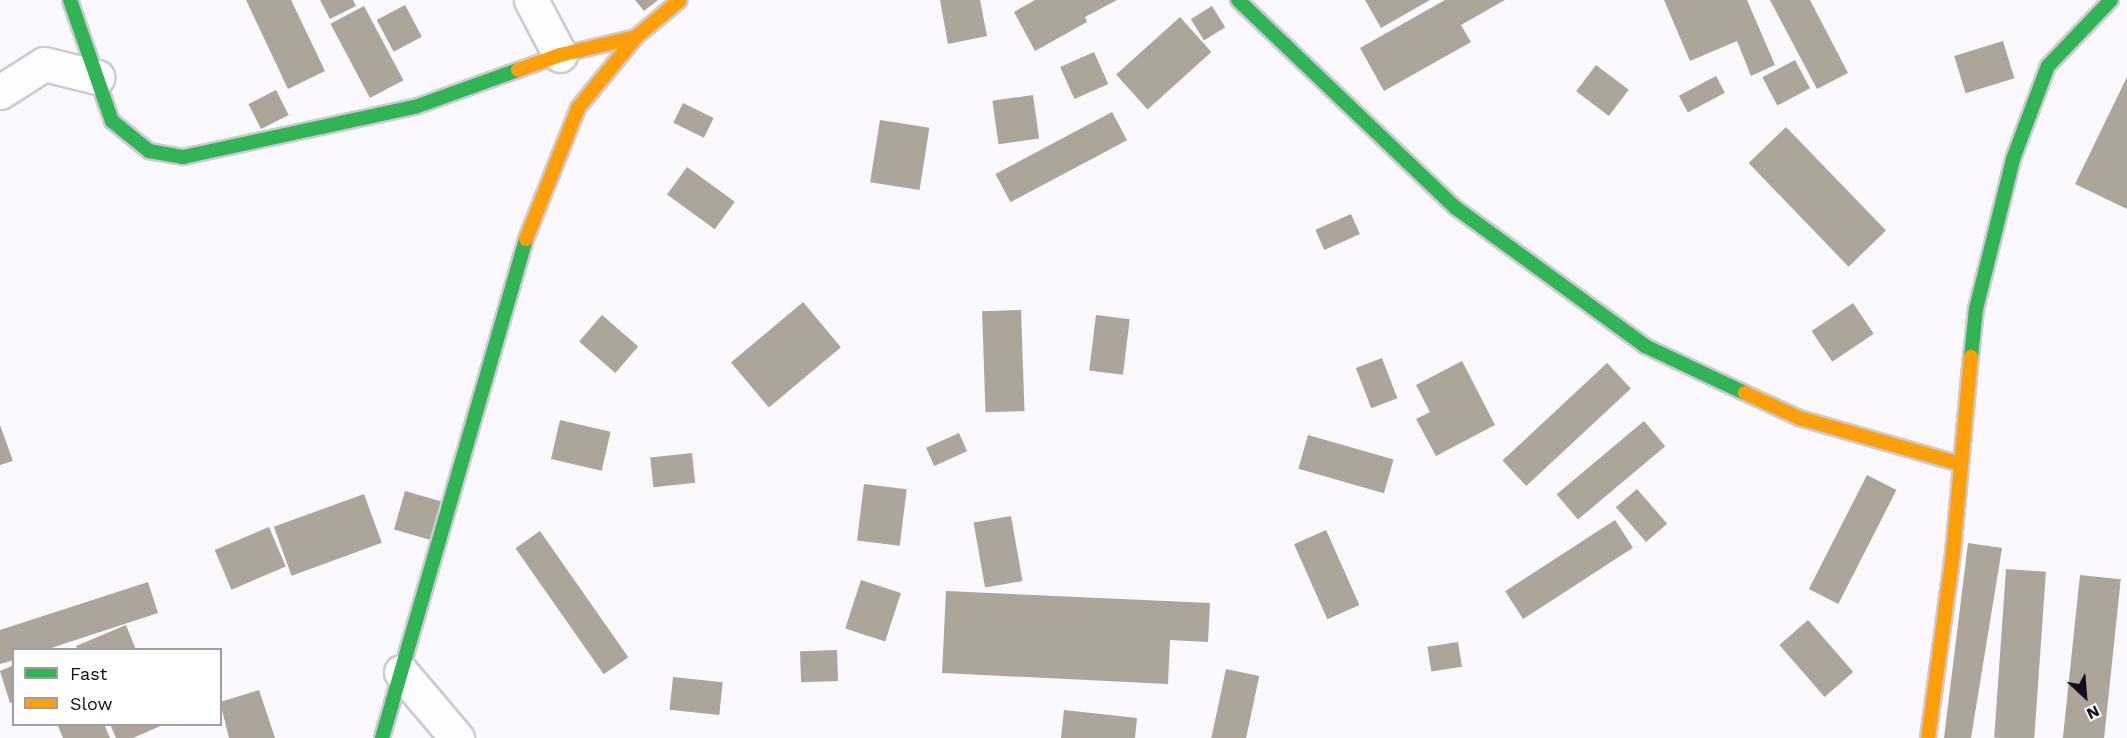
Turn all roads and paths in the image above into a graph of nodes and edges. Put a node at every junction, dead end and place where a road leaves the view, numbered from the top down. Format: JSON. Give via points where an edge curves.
{"nodes":[{"id":1,"x":70,"y":0,"type":"edge"},
{"id":2,"x":531,"y":0,"type":"edge"},
{"id":3,"x":680,"y":0,"type":"edge"},
{"id":4,"x":1238,"y":0,"type":"edge"},
{"id":5,"x":2111,"y":0,"type":"edge"},
{"id":6,"x":636,"y":37,"type":"junction"},
{"id":7,"x":560,"y":55,"type":"junction"},
{"id":8,"x":97,"y":77,"type":"junction"},
{"id":9,"x":0,"y":92,"type":"edge"},
{"id":10,"x":1961,"y":464,"type":"junction"},
{"id":11,"x":401,"y":672,"type":"junction"},
{"id":12,"x":382,"y":738,"type":"edge"},
{"id":13,"x":457,"y":738,"type":"edge"},
{"id":14,"x":1928,"y":738,"type":"edge"}],
"edges":[{"from":1,"to":8,"type":"street"},
{"from":2,"to":7,"type":"street"},
{"from":3,"to":6,"type":"street"},
{"from":4,"to":10,"type":"street","via":[[1247,13],[1456,208],[1645,346],[1799,418]]},
{"from":5,"to":10,"type":"street","via":[[2048,66],[2013,159],[1976,309]]},
{"from":6,"to":7,"type":"street"},
{"from":6,"to":11,"type":"street","via":[[578,108],[530,224]]},
{"from":7,"to":8,"type":"street","via":[[415,107],[183,157],[149,150],[112,121]]},
{"from":8,"to":9,"type":"street","via":[[44,64]]},
{"from":10,"to":14,"type":"street"},
{"from":11,"to":12,"type":"street"},
{"from":11,"to":13,"type":"street"}]}
